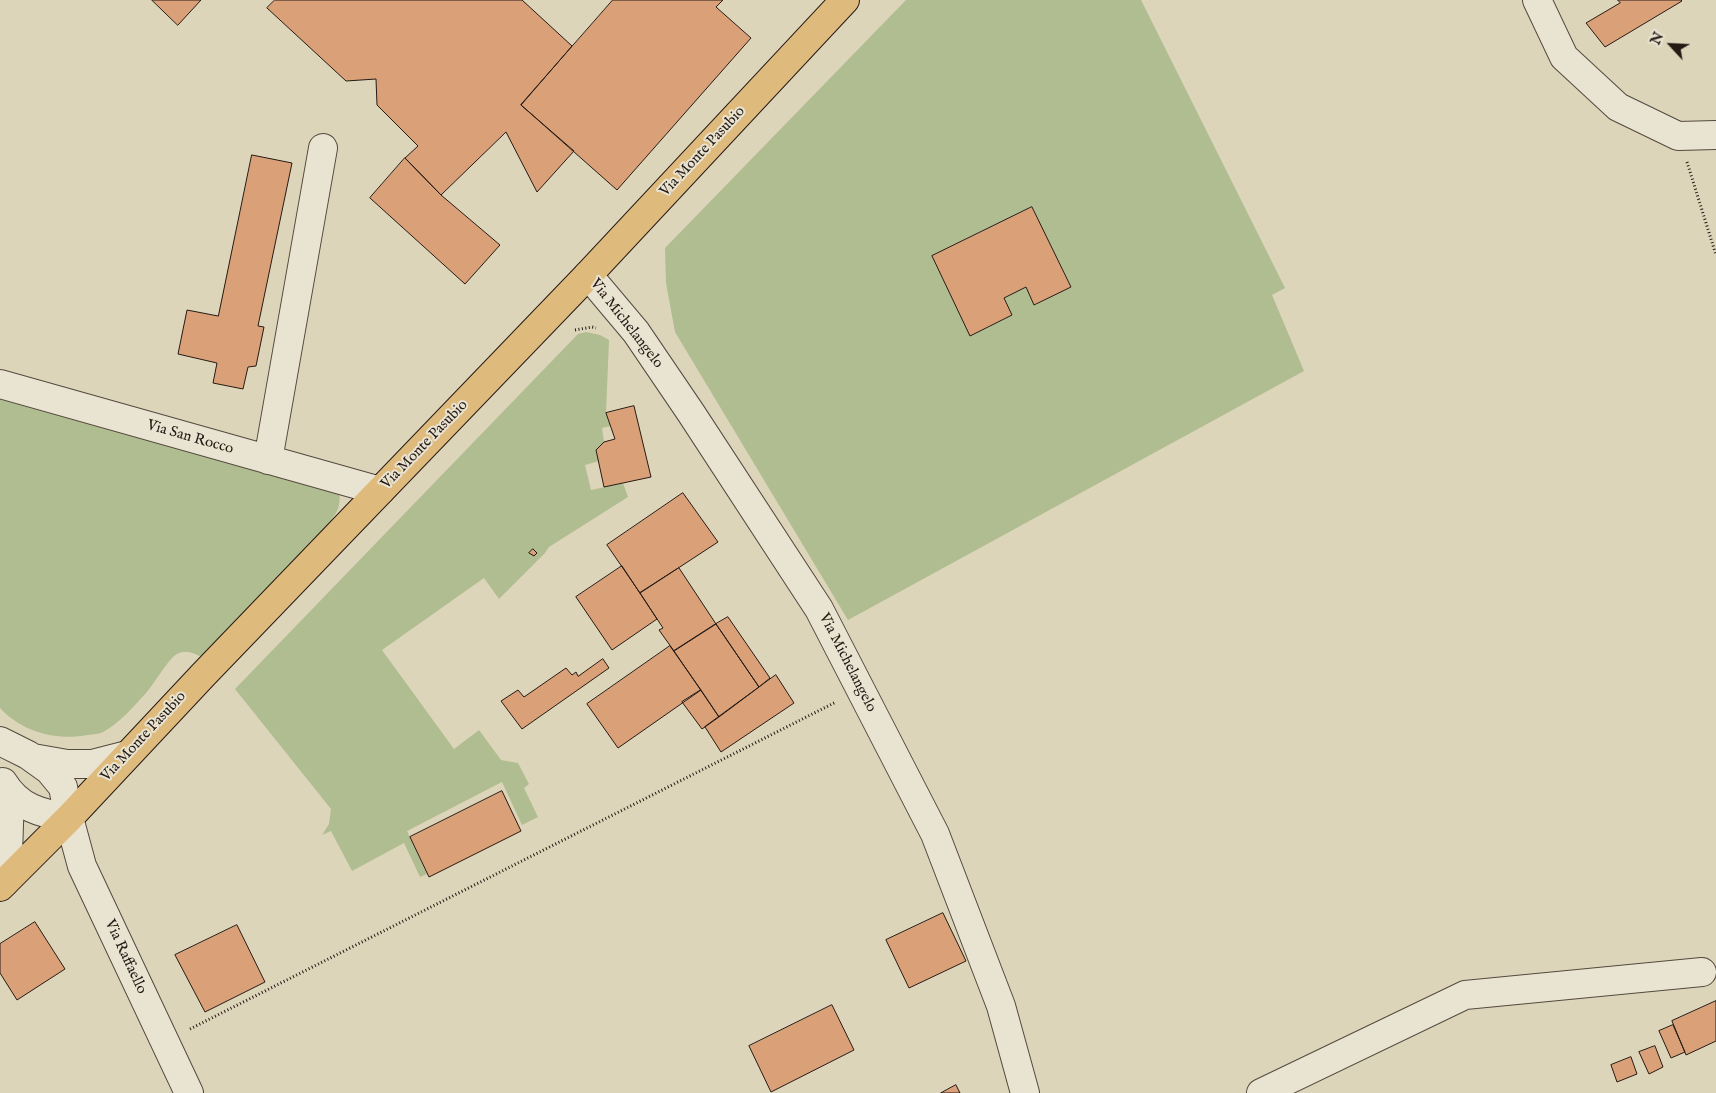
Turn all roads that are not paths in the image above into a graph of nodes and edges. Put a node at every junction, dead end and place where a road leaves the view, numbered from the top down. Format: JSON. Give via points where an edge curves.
{"nodes":[{"id":1,"x":845,"y":0,"type":"edge"},
{"id":2,"x":1537,"y":0,"type":"edge"},
{"id":3,"x":1716,"y":135,"type":"edge"},
{"id":4,"x":323,"y":148,"type":"dead end"},
{"id":5,"x":588,"y":275,"type":"junction"},
{"id":6,"x":0,"y":384,"type":"edge"},
{"id":7,"x":268,"y":460,"type":"junction"},
{"id":8,"x":380,"y":491,"type":"junction"},
{"id":9,"x":0,"y":740,"type":"edge"},
{"id":10,"x":127,"y":755,"type":"junction"},
{"id":11,"x":31,"y":757,"type":"junction"},
{"id":12,"x":5,"y":786,"type":"edge"},
{"id":13,"x":69,"y":818,"type":"junction"},
{"id":14,"x":2,"y":885,"type":"edge"},
{"id":15,"x":1702,"y":972,"type":"dead end"},
{"id":16,"x":189,"y":1093,"type":"edge"},
{"id":17,"x":1025,"y":1093,"type":"edge"},
{"id":18,"x":1261,"y":1093,"type":"edge"}],
"edges":[{"from":1,"to":5,"type":"main road","name":"Via Monte Pasubio"},
{"from":2,"to":3,"type":"street","via":[[1564,57],[1618,107],[1678,136]]},
{"from":4,"to":7,"type":"street"},
{"from":5,"to":8,"type":"main road","name":"Via Monte Pasubio"},
{"from":5,"to":17,"type":"street","name":"Via Michelangelo","via":[[636,332],[819,609],[934,834],[1001,1006]]},
{"from":6,"to":7,"type":"street","name":"Via San Rocco"},
{"from":7,"to":8,"type":"street","name":"Via San Rocco"},
{"from":8,"to":10,"type":"main road","name":"Via Monte Pasubio"},
{"from":9,"to":11,"type":"street"},
{"from":10,"to":11,"type":"street","via":[[92,764],[67,764]]},
{"from":10,"to":13,"type":"main road","name":"Via Monte Pasubio"},
{"from":11,"to":13,"type":"street","name":"Via Raffaello","via":[[49,770],[63,787]]},
{"from":12,"to":13,"type":"street","via":[[26,806]]},
{"from":12,"to":14,"type":"street","via":[[8,855]]},
{"from":13,"to":14,"type":"main road","name":"Via Monte Pasubio"},
{"from":13,"to":16,"type":"street","name":"Via Raffaello","via":[[82,866]]},
{"from":15,"to":18,"type":"street","via":[[1465,995]]}]}
